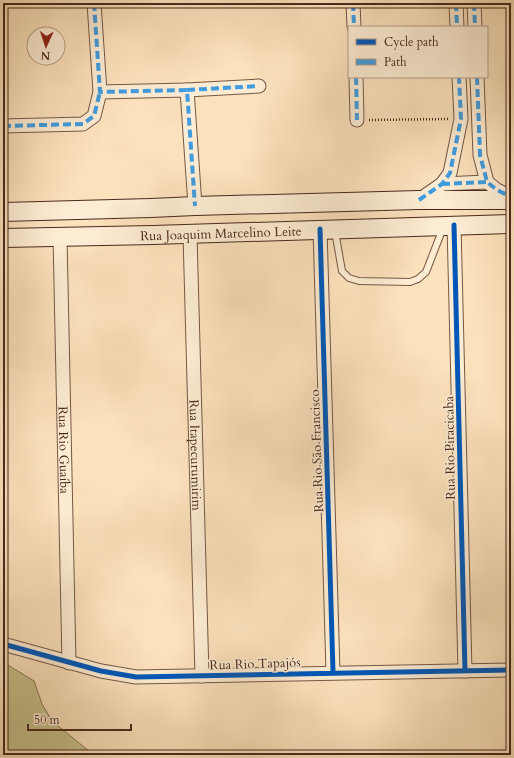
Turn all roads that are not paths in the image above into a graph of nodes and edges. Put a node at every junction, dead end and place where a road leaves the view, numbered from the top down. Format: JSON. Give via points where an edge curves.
{"nodes":[{"id":1,"x":94,"y":3,"type":"edge"},
{"id":2,"x":353,"y":3,"type":"edge"},
{"id":3,"x":456,"y":3,"type":"edge"},
{"id":4,"x":474,"y":3,"type":"edge"},
{"id":5,"x":354,"y":26,"type":"edge"},
{"id":6,"x":457,"y":26,"type":"edge"},
{"id":7,"x":475,"y":26,"type":"edge"},
{"id":8,"x":356,"y":78,"type":"edge"},
{"id":9,"x":459,"y":78,"type":"edge"},
{"id":10,"x":477,"y":78,"type":"edge"},
{"id":11,"x":259,"y":86,"type":"dead end"},
{"id":12,"x":187,"y":90,"type":"junction"},
{"id":13,"x":100,"y":92,"type":"junction"},
{"id":14,"x":357,"y":120,"type":"road end"},
{"id":15,"x":3,"y":126,"type":"edge"},
{"id":16,"x":487,"y":182,"type":"junction"},
{"id":17,"x":442,"y":184,"type":"junction"},
{"id":18,"x":511,"y":198,"type":"edge"},
{"id":19,"x":419,"y":200,"type":"junction"},
{"id":20,"x":195,"y":206,"type":"junction"},
{"id":21,"x":151,"y":208,"type":"junction"},
{"id":22,"x":97,"y":210,"type":"junction"},
{"id":23,"x":3,"y":212,"type":"edge"},
{"id":24,"x":511,"y":216,"type":"edge"},
{"id":25,"x":511,"y":224,"type":"edge"},
{"id":26,"x":483,"y":225,"type":"junction"},
{"id":27,"x":449,"y":226,"type":"junction"},
{"id":28,"x":327,"y":230,"type":"junction"},
{"id":29,"x":190,"y":234,"type":"junction"},
{"id":30,"x":153,"y":235,"type":"junction"},
{"id":31,"x":96,"y":236,"type":"junction"},
{"id":32,"x":60,"y":237,"type":"junction"},
{"id":33,"x":3,"y":238,"type":"edge"},
{"id":34,"x":3,"y":644,"type":"edge"},
{"id":35,"x":69,"y":663,"type":"junction"},
{"id":36,"x":511,"y":670,"type":"edge"},
{"id":37,"x":465,"y":671,"type":"junction"},
{"id":38,"x":333,"y":672,"type":"junction"},
{"id":39,"x":202,"y":676,"type":"junction"}],
"edges":[{"from":1,"to":13,"type":"street"},
{"from":2,"to":5,"type":"street"},
{"from":3,"to":6,"type":"street"},
{"from":4,"to":7,"type":"street"},
{"from":8,"to":14,"type":"street"},
{"from":9,"to":17,"type":"street","via":[[461,119],[450,173]]},
{"from":10,"to":16,"type":"street","via":[[480,155]]},
{"from":11,"to":12,"type":"street"},
{"from":12,"to":13,"type":"street"},
{"from":12,"to":20,"type":"street"},
{"from":13,"to":15,"type":"street","via":[[94,116],[83,124]]},
{"from":16,"to":17,"type":"street"},
{"from":16,"to":18,"type":"street"},
{"from":17,"to":19,"type":"street"},
{"from":18,"to":19,"type":"main road","name":"Rua Joaquim Marcelino Leite"},
{"from":19,"to":20,"type":"main road","name":"Rua Joaquim Marcelino Leite"},
{"from":19,"to":28,"type":"main road","via":[[394,213],[327,215],[319,221]]},
{"from":20,"to":21,"type":"main road","name":"Rua Joaquim Marcelino Leite"},
{"from":21,"to":22,"type":"main road","name":"Rua Joaquim Marcelino Leite"},
{"from":21,"to":30,"type":"main road","via":[[147,215],[146,228]]},
{"from":22,"to":23,"type":"main road","name":"Rua Joaquim Marcelino Leite"},
{"from":22,"to":31,"type":"main road","via":[[101,226]]},
{"from":24,"to":26,"type":"main road"},
{"from":25,"to":26,"type":"main road","name":"Rua Joaquim Marcelino Leite"},
{"from":26,"to":27,"type":"main road","name":"Rua Joaquim Marcelino Leite"},
{"from":27,"to":28,"type":"main road","name":"Rua Joaquim Marcelino Leite"},
{"from":27,"to":28,"type":"lane","via":[[426,272],[410,282],[358,281],[349,278],[342,271]]},
{"from":27,"to":37,"type":"street","name":"Rua Rio Piracicaba"},
{"from":28,"to":29,"type":"main road","name":"Rua Joaquim Marcelino Leite"},
{"from":28,"to":38,"type":"street","name":"Rua Rio São Francisco"},
{"from":29,"to":30,"type":"main road","name":"Rua Joaquim Marcelino Leite"},
{"from":29,"to":39,"type":"street","name":"Rua Itapecurumirim"},
{"from":30,"to":31,"type":"main road","name":"Rua Joaquim Marcelino Leite"},
{"from":31,"to":32,"type":"main road","name":"Rua Joaquim Marcelino Leite"},
{"from":32,"to":33,"type":"main road","name":"Rua Joaquim Marcelino Leite"},
{"from":32,"to":35,"type":"street","name":"Rua Rio Guaíba"},
{"from":34,"to":35,"type":"street","name":"Rua Rio Tapajós"},
{"from":35,"to":39,"type":"street","name":"Rua Rio Tapajós","via":[[101,672],[136,677]]},
{"from":36,"to":37,"type":"street","name":"Rua Rio Tapajós"},
{"from":37,"to":38,"type":"street","name":"Rua Rio Tapajós"},
{"from":38,"to":39,"type":"street","name":"Rua Rio Tapajós"}]}
